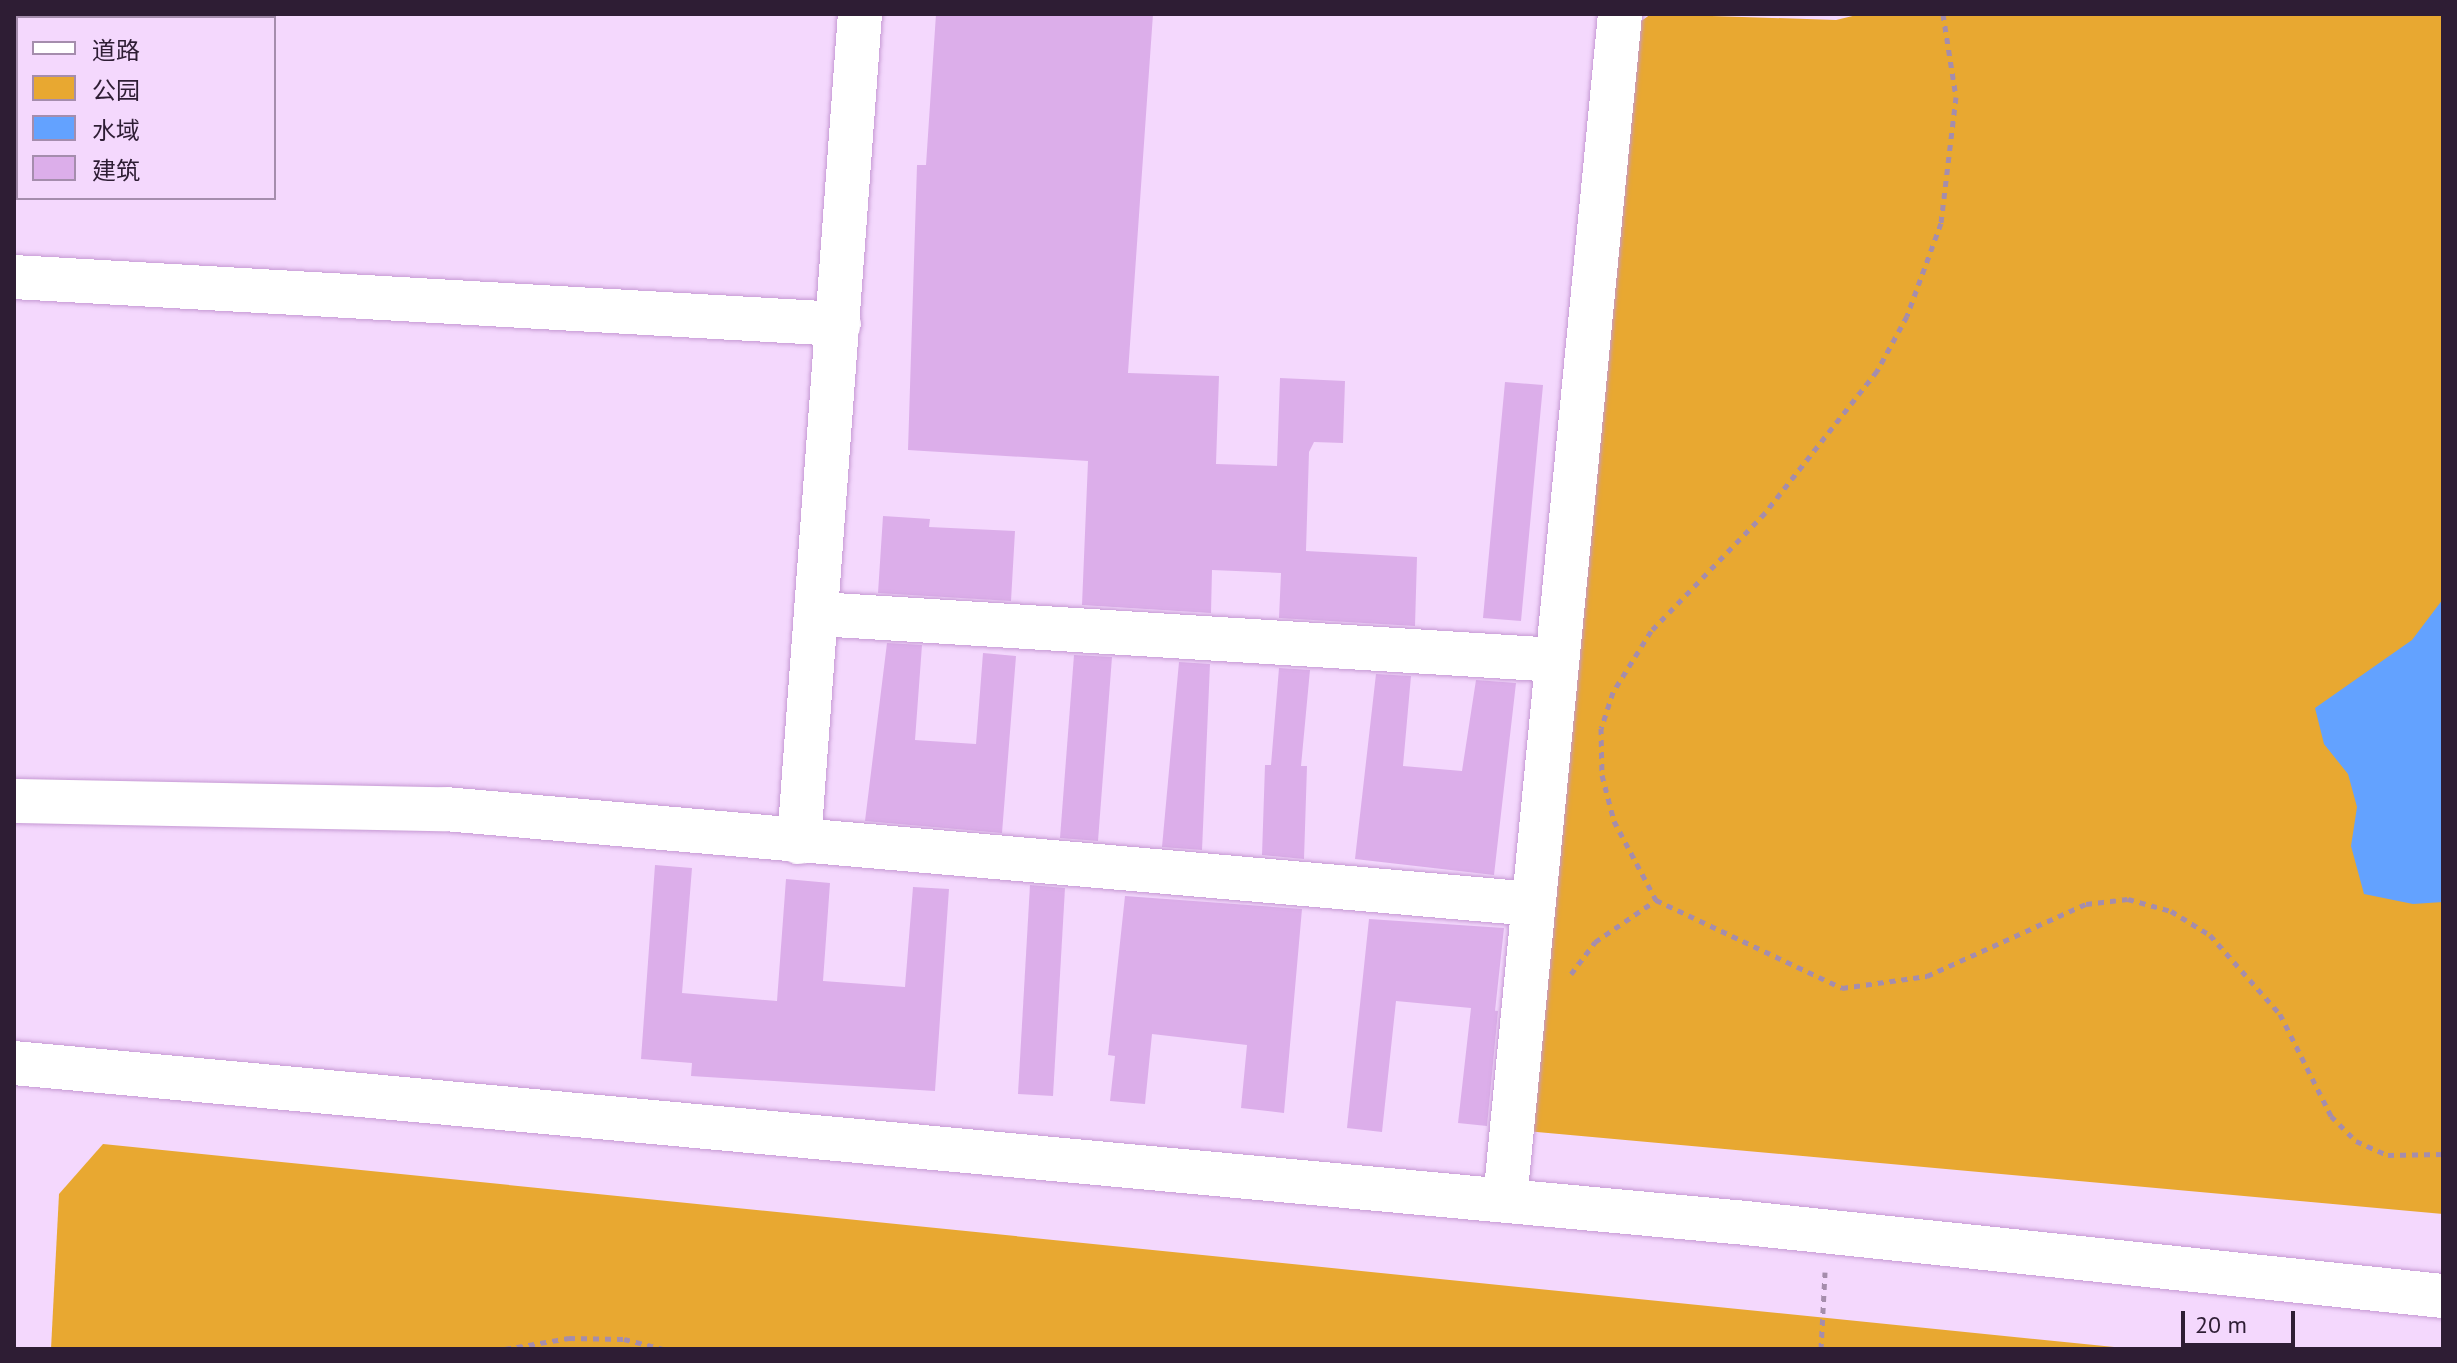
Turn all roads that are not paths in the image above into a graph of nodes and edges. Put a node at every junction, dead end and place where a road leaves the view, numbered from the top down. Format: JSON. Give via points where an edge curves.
{"nodes":[{"id":1,"x":860,"y":14,"type":"edge"},
{"id":2,"x":1620,"y":14,"type":"edge"},
{"id":3,"x":14,"y":277,"type":"edge"},
{"id":4,"x":839,"y":324,"type":"junction"},
{"id":5,"x":819,"y":614,"type":"junction"},
{"id":6,"x":1556,"y":660,"type":"junction"},
{"id":7,"x":14,"y":801,"type":"edge"},
{"id":8,"x":799,"y":842,"type":"junction"},
{"id":9,"x":1533,"y":904,"type":"junction"},
{"id":10,"x":14,"y":1063,"type":"edge"},
{"id":11,"x":1505,"y":1200,"type":"junction"},
{"id":12,"x":2443,"y":1296,"type":"edge"}],
"edges":[{"from":1,"to":4,"type":"street"},
{"from":2,"to":6,"type":"street"},
{"from":3,"to":4,"type":"street"},
{"from":4,"to":5,"type":"street"},
{"from":5,"to":6,"type":"street"},
{"from":5,"to":8,"type":"street"},
{"from":6,"to":9,"type":"street"},
{"from":7,"to":8,"type":"street","via":[[445,809]]},
{"from":8,"to":9,"type":"street"},
{"from":9,"to":11,"type":"street"},
{"from":10,"to":11,"type":"street"},
{"from":11,"to":12,"type":"street"}]}
